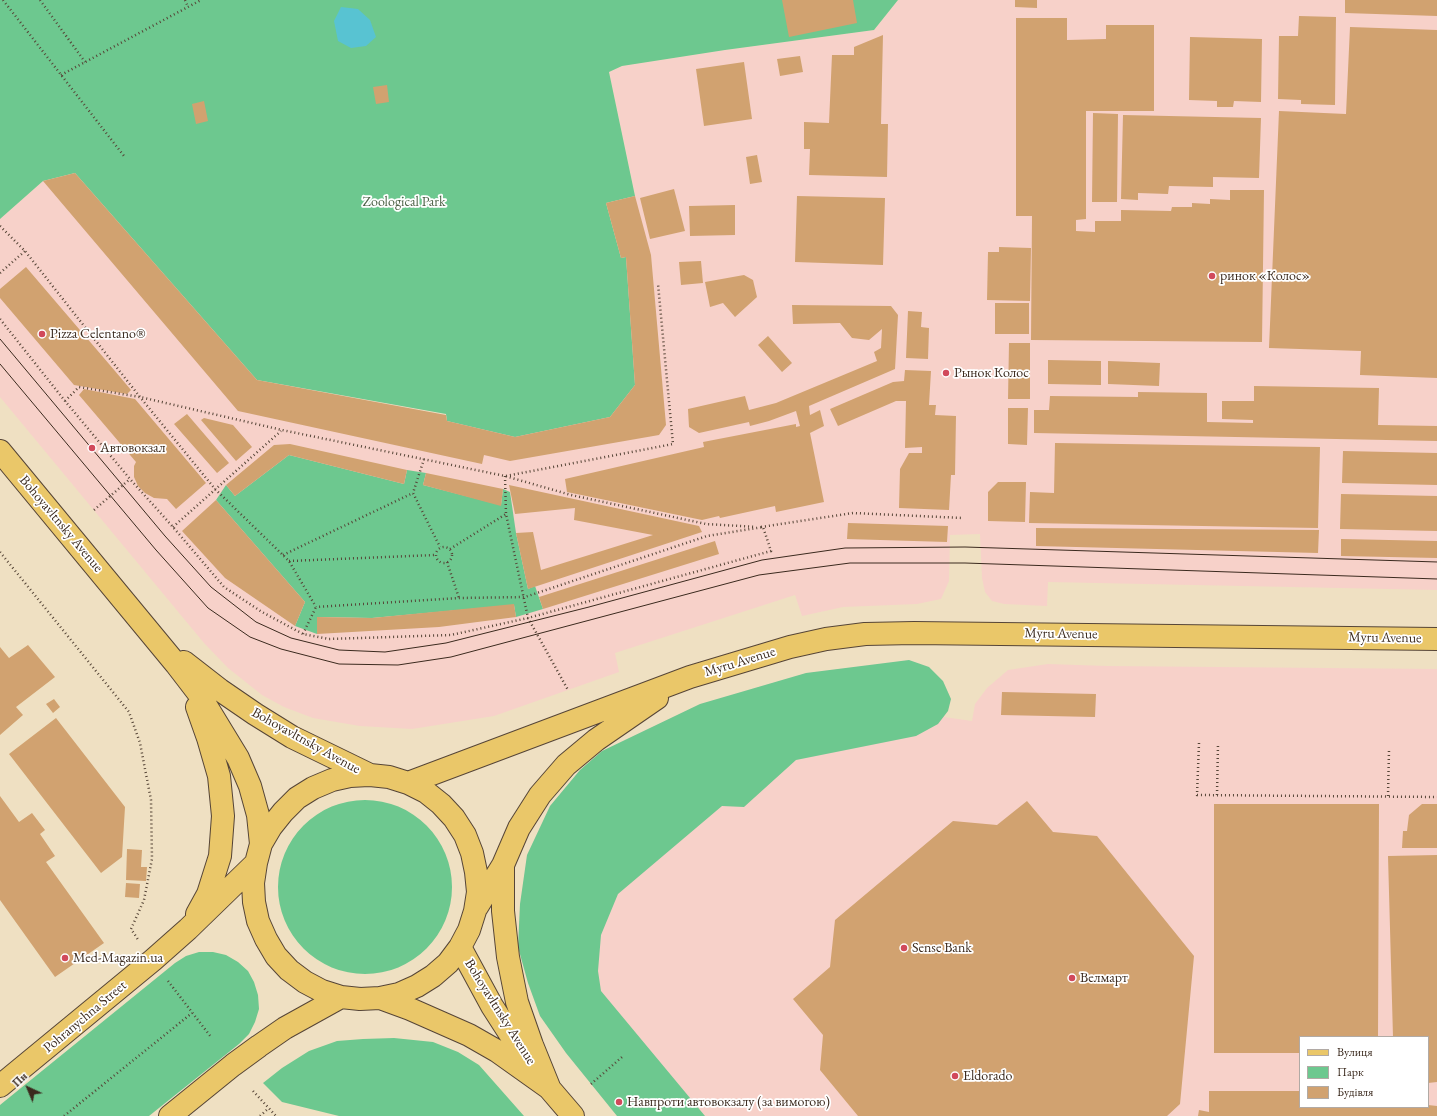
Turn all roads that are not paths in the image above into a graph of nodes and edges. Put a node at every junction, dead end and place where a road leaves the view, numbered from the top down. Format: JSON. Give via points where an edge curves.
{"nodes":[{"id":1,"x":0,"y":451,"type":"edge"},
{"id":2,"x":153,"y":635,"type":"junction"},
{"id":3,"x":1437,"y":639,"type":"edge"},
{"id":4,"x":176,"y":664,"type":"junction"},
{"id":5,"x":690,"y":677,"type":"junction"},
{"id":6,"x":370,"y":775,"type":"junction"},
{"id":7,"x":408,"y":783,"type":"junction"},
{"id":8,"x":259,"y":854,"type":"junction"},
{"id":9,"x":503,"y":865,"type":"junction"},
{"id":10,"x":475,"y":911,"type":"junction"},
{"id":11,"x":188,"y":929,"type":"junction"},
{"id":12,"x":460,"y":947,"type":"junction"},
{"id":13,"x":341,"y":997,"type":"junction"},
{"id":14,"x":380,"y":998,"type":"junction"},
{"id":15,"x":0,"y":1086,"type":"edge"},
{"id":16,"x":549,"y":1088,"type":"junction"},
{"id":17,"x":170,"y":1116,"type":"edge"},
{"id":18,"x":573,"y":1116,"type":"edge"}],
"edges":[{"from":1,"to":2,"type":"main road","name":"Bohoyavltnsky Avenue"},
{"from":2,"to":4,"type":"main road","name":"Bohoyavltnsky Avenue"},
{"from":2,"to":6,"type":"main road","name":"Bohoyavltnsky Avenue","via":[[220,690],[255,714],[292,737]]},
{"from":3,"to":5,"type":"main road","name":"Myru Avenue","via":[[865,634],[790,647]]},
{"from":4,"to":8,"type":"main road","name":"Bohoyavltnsky Avenue","via":[[199,694],[238,758],[250,786],[258,815]]},
{"from":4,"to":11,"type":"main road","via":[[194,700],[208,738],[219,776],[223,816],[220,856],[208,894]]},
{"from":5,"to":7,"type":"main road","name":"Myru Avenue"},
{"from":5,"to":9,"type":"main road","name":"Myru Avenue","via":[[596,740],[566,765],[540,795],[519,828]]},
{"from":6,"to":7,"type":"main road","name":"Bohoyavltnsky Avenue"},
{"from":6,"to":8,"type":"main road","via":[[332,780],[297,798],[271,827]]},
{"from":7,"to":10,"type":"main road","name":"Bohoyavltnsky Avenue","via":[[426,792],[441,804],[465,835],[476,872],[478,892]]},
{"from":8,"to":11,"type":"main road","name":"Pohranychna Street"},
{"from":8,"to":13,"type":"main road","name":"Bohoyavltnsky Avenue","via":[[253,883],[254,902],[258,921],[266,939],[276,956],[289,970],[322,991]]},
{"from":9,"to":10,"type":"main road","name":"Myru Avenue"},
{"from":9,"to":16,"type":"main road","via":[[503,911],[509,964],[517,1002]]},
{"from":10,"to":12,"type":"main road","name":"Bohoyavltnsky Avenue"},
{"from":11,"to":15,"type":"main road","name":"Pohranychna Street"},
{"from":12,"to":14,"type":"main road","via":[[434,976],[399,994]]},
{"from":12,"to":16,"type":"main road","name":"Bohoyavltnsky Avenue","via":[[506,1028]]},
{"from":13,"to":14,"type":"main road","name":"Bohoyavltnsky Avenue"},
{"from":13,"to":17,"type":"main road","via":[[259,1046]]},
{"from":14,"to":16,"type":"main road","name":"Bohoyavltnsky Avenue","via":[[469,1035],[497,1051]]},
{"from":16,"to":18,"type":"main road","name":"Bohoyavltnsky Avenue"}]}
